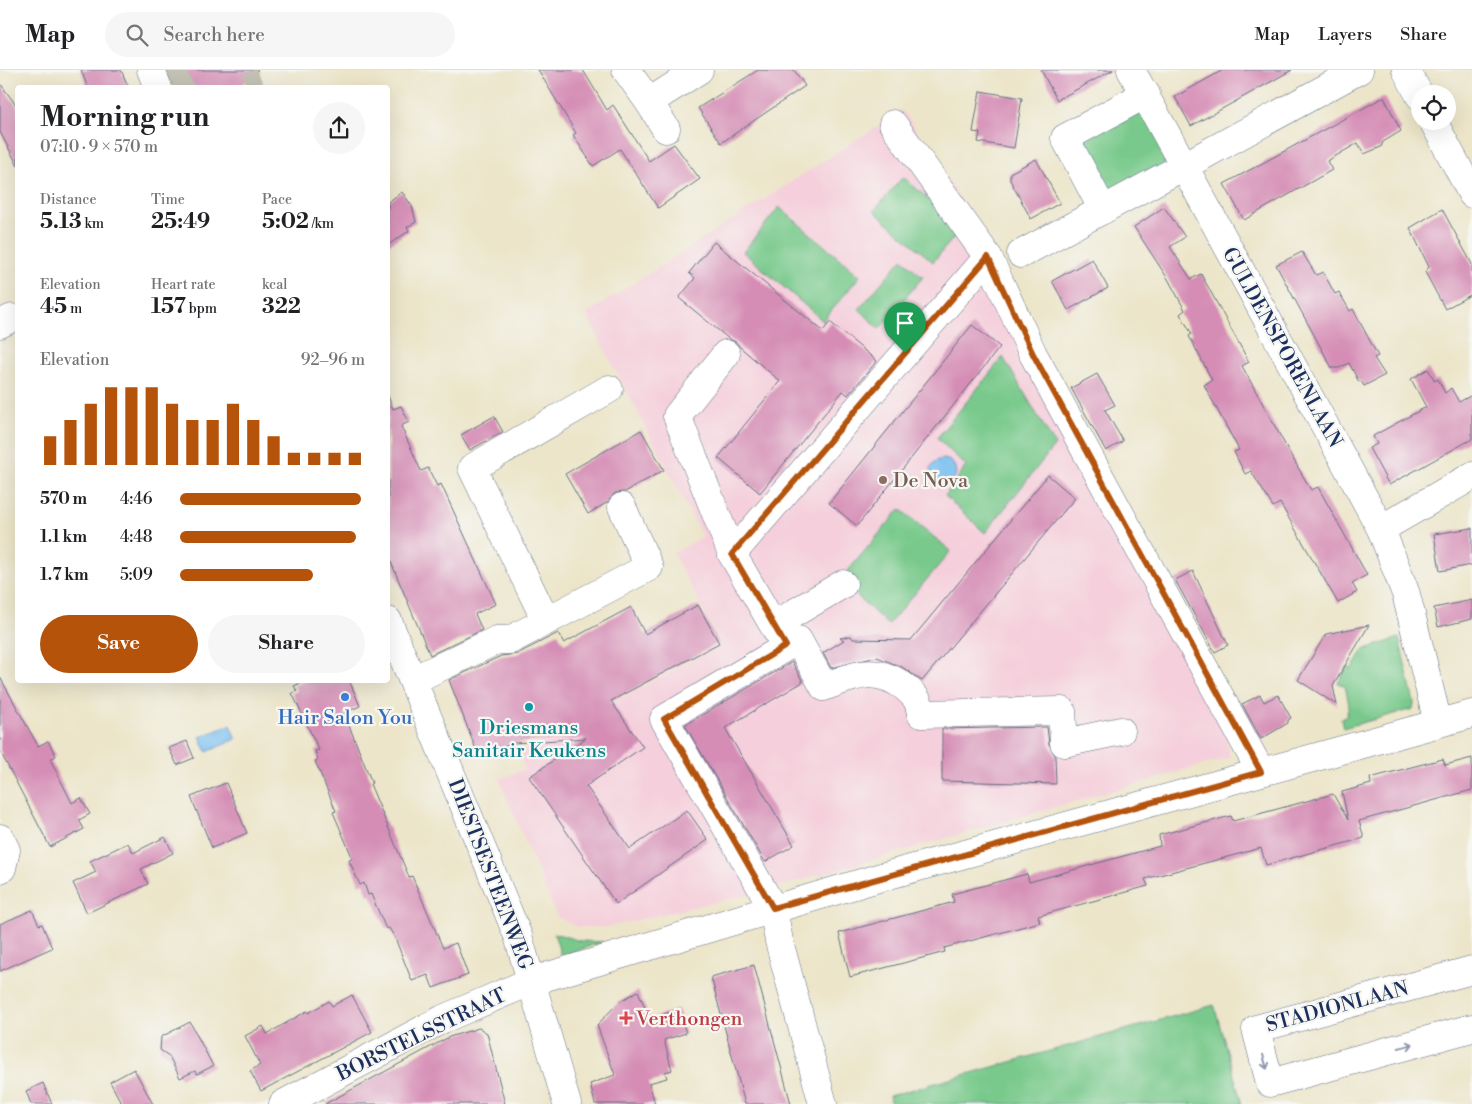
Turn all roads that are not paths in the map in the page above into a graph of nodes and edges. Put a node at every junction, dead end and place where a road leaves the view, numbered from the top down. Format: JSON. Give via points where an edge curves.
{"nodes":[{"id":1,"x":151,"y":70,"type":"edge"},
{"id":2,"x":626,"y":70,"type":"edge"},
{"id":3,"x":698,"y":70,"type":"edge"},
{"id":4,"x":1131,"y":70,"type":"edge"},
{"id":5,"x":1359,"y":70,"type":"edge"},
{"id":6,"x":1406,"y":70,"type":"edge"},
{"id":7,"x":157,"y":85,"type":"edge"},
{"id":8,"x":1414,"y":85,"type":"edge"},
{"id":9,"x":1146,"y":94,"type":"junction"},
{"id":10,"x":649,"y":102,"type":"junction"},
{"id":11,"x":893,"y":124,"type":"dead end"},
{"id":12,"x":666,"y":129,"type":"dead end"},
{"id":13,"x":1438,"y":130,"type":"edge"},
{"id":14,"x":1184,"y":166,"type":"junction"},
{"id":15,"x":1472,"y":194,"type":"edge"},
{"id":16,"x":1103,"y":210,"type":"junction"},
{"id":17,"x":1022,"y":254,"type":"dead end"},
{"id":18,"x":988,"y":257,"type":"junction"},
{"id":19,"x":726,"y":354,"type":"dead end"},
{"id":20,"x":609,"y":389,"type":"dead end"},
{"id":21,"x":1472,"y":476,"type":"edge"},
{"id":22,"x":622,"y":508,"type":"dead end"},
{"id":23,"x":1382,"y":529,"type":"junction"},
{"id":24,"x":732,"y":554,"type":"junction"},
{"id":25,"x":843,"y":584,"type":"dead end"},
{"id":26,"x":546,"y":621,"type":"junction"},
{"id":27,"x":390,"y":626,"type":"edge"},
{"id":28,"x":780,"y":636,"type":"junction"},
{"id":29,"x":413,"y":680,"type":"junction"},
{"id":30,"x":1472,"y":714,"type":"edge"},
{"id":31,"x":1438,"y":723,"type":"junction"},
{"id":32,"x":1121,"y":731,"type":"dead end"},
{"id":33,"x":1261,"y":772,"type":"junction"},
{"id":34,"x":0,"y":838,"type":"edge"},
{"id":35,"x":0,"y":869,"type":"edge"},
{"id":36,"x":773,"y":908,"type":"junction"},
{"id":37,"x":1472,"y":970,"type":"edge"},
{"id":38,"x":532,"y":981,"type":"junction"},
{"id":39,"x":1472,"y":1028,"type":"edge"},
{"id":40,"x":283,"y":1104,"type":"edge"},
{"id":41,"x":567,"y":1104,"type":"edge"},
{"id":42,"x":822,"y":1104,"type":"edge"}],
"edges":[{"from":1,"to":7,"type":"street"},
{"from":2,"to":10,"type":"street"},
{"from":3,"to":10,"type":"street"},
{"from":4,"to":9,"type":"street","name":"GULDENSPORENLAAN"},
{"from":5,"to":14,"type":"street"},
{"from":6,"to":8,"type":"street"},
{"from":9,"to":14,"type":"street","name":"GULDENSPORENLAAN"},
{"from":9,"to":16,"type":"street","via":[[1065,138]]},
{"from":10,"to":12,"type":"street"},
{"from":11,"to":18,"type":"street"},
{"from":13,"to":15,"type":"street"},
{"from":14,"to":16,"type":"street"},
{"from":14,"to":23,"type":"street","name":"GULDENSPORENLAAN"},
{"from":16,"to":17,"type":"street"},
{"from":18,"to":24,"type":"street"},
{"from":18,"to":33,"type":"street","via":[[1033,354]]},
{"from":19,"to":24,"type":"street","via":[[677,416]]},
{"from":20,"to":26,"type":"street","via":[[472,468]]},
{"from":21,"to":23,"type":"street"},
{"from":22,"to":26,"type":"street","via":[[649,567]]},
{"from":23,"to":31,"type":"street","name":"GULDENSPORENLAAN","via":[[1406,594]]},
{"from":24,"to":28,"type":"street"},
{"from":25,"to":28,"type":"street"},
{"from":26,"to":29,"type":"street","via":[[510,640],[497,640]]},
{"from":27,"to":29,"type":"street","name":"DIESTSESTEENWEG"},
{"from":28,"to":32,"type":"street","via":[[798,640],[824,687],[849,677],[872,673],[894,678],[918,699],[922,714],[1062,711],[1064,743]]},
{"from":28,"to":36,"type":"street","via":[[664,719]]},
{"from":29,"to":38,"type":"street","name":"DIESTSESTEENWEG","via":[[518,936]]},
{"from":30,"to":31,"type":"street","name":"BORSTELSSTRAAT"},
{"from":31,"to":33,"type":"street","name":"BORSTELSSTRAAT"},
{"from":33,"to":36,"type":"street","name":"BORSTELSSTRAAT"},
{"from":34,"to":35,"type":"street","via":[[6,850]]},
{"from":36,"to":38,"type":"street","name":"BORSTELSSTRAAT"},
{"from":36,"to":42,"type":"street"},
{"from":37,"to":39,"type":"street","name":"STADIONLAAN","one_way":true,"via":[[1256,1029],[1270,1083]]},
{"from":38,"to":40,"type":"street","name":"BORSTELSSTRAAT","via":[[443,1019]]},
{"from":38,"to":41,"type":"street","name":"DIESTSESTEENWEG"}]}
